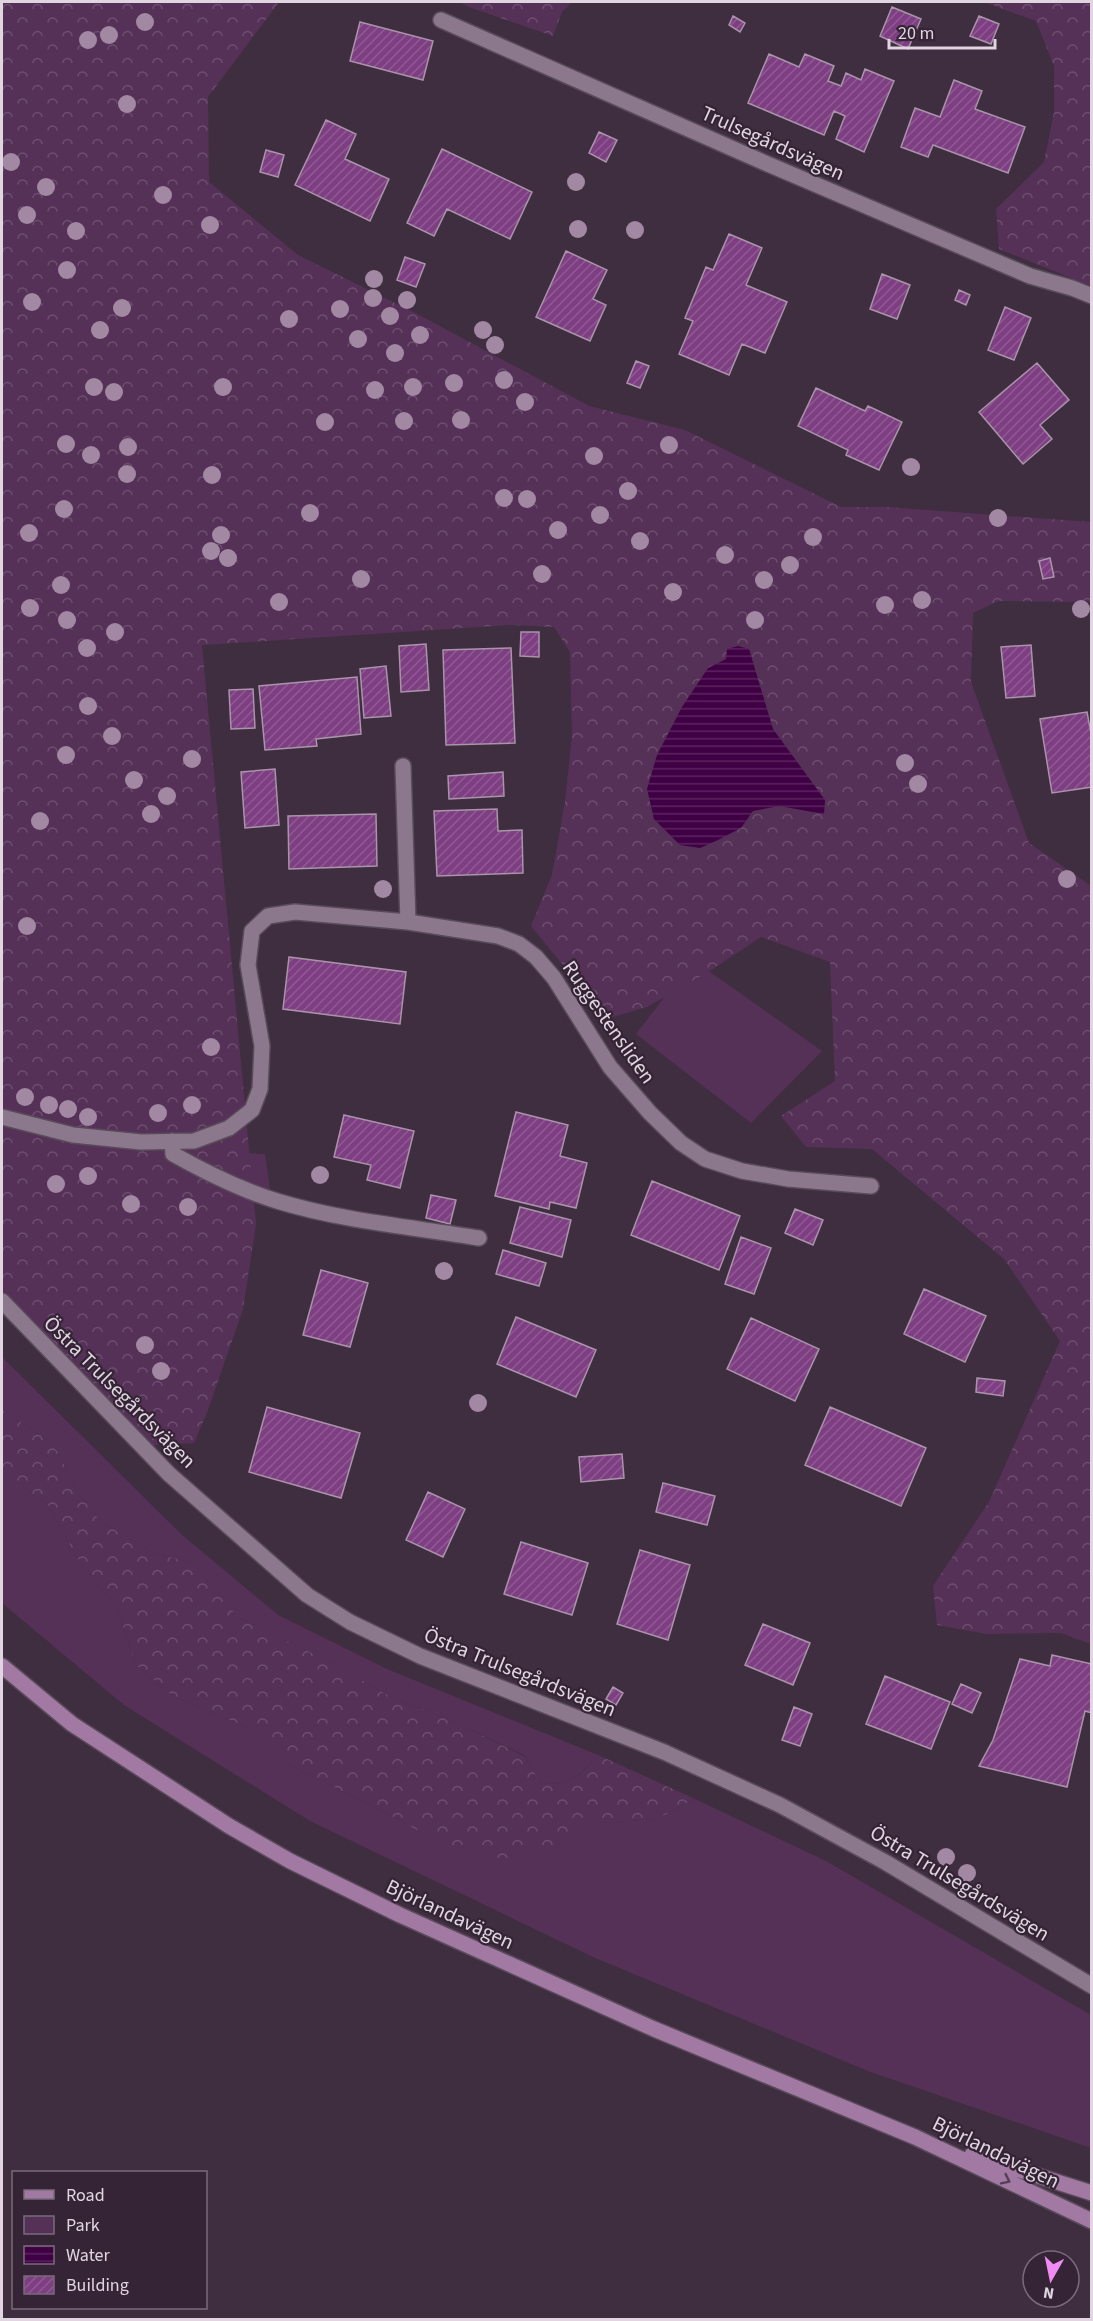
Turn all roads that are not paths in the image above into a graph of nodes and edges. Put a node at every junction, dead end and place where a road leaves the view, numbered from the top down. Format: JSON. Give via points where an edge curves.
{"nodes":[{"id":1,"x":441,"y":20,"type":"dead end"},
{"id":2,"x":1092,"y":296,"type":"edge"},
{"id":3,"x":403,"y":766,"type":"dead end"},
{"id":4,"x":408,"y":922,"type":"junction"},
{"id":5,"x":2,"y":1117,"type":"edge"},
{"id":6,"x":172,"y":1141,"type":"junction"},
{"id":7,"x":871,"y":1186,"type":"dead end"},
{"id":8,"x":479,"y":1238,"type":"dead end"},
{"id":9,"x":2,"y":1301,"type":"edge"},
{"id":10,"x":2,"y":1666,"type":"edge"},
{"id":11,"x":1092,"y":1986,"type":"edge"},
{"id":12,"x":915,"y":2136,"type":"junction"},
{"id":13,"x":1092,"y":2193,"type":"edge"},
{"id":14,"x":1092,"y":2221,"type":"edge"}],
"edges":[{"from":1,"to":2,"type":"street","name":"Trulsegårdsvägen","via":[[1030,276]]},
{"from":3,"to":4,"type":"street"},
{"from":4,"to":6,"type":"street","name":"Ruggestensliden","via":[[295,912],[263,918],[252,931],[249,944],[248,965],[262,1046],[260,1089],[252,1110],[229,1128],[194,1141]]},
{"from":4,"to":7,"type":"street","name":"Ruggestensliden","via":[[498,936],[519,944],[536,957],[554,978],[610,1067],[665,1128],[705,1159],[764,1175]]},
{"from":5,"to":6,"type":"street","name":"Ruggestensliden","via":[[73,1136]]},
{"from":6,"to":8,"type":"street","via":[[173,1154],[275,1201]]},
{"from":9,"to":11,"type":"street","name":"Östra Trulsegårdsvägen","via":[[168,1474],[307,1595],[350,1622],[420,1656],[664,1752],[780,1805],[885,1862]]},
{"from":10,"to":12,"type":"street","name":"Björlandavägen","via":[[72,1724],[290,1861],[643,2025]]},
{"from":12,"to":13,"type":"street","name":"Björlandavägen"},
{"from":12,"to":14,"type":"street","name":"Björlandavägen","one_way":true}]}
